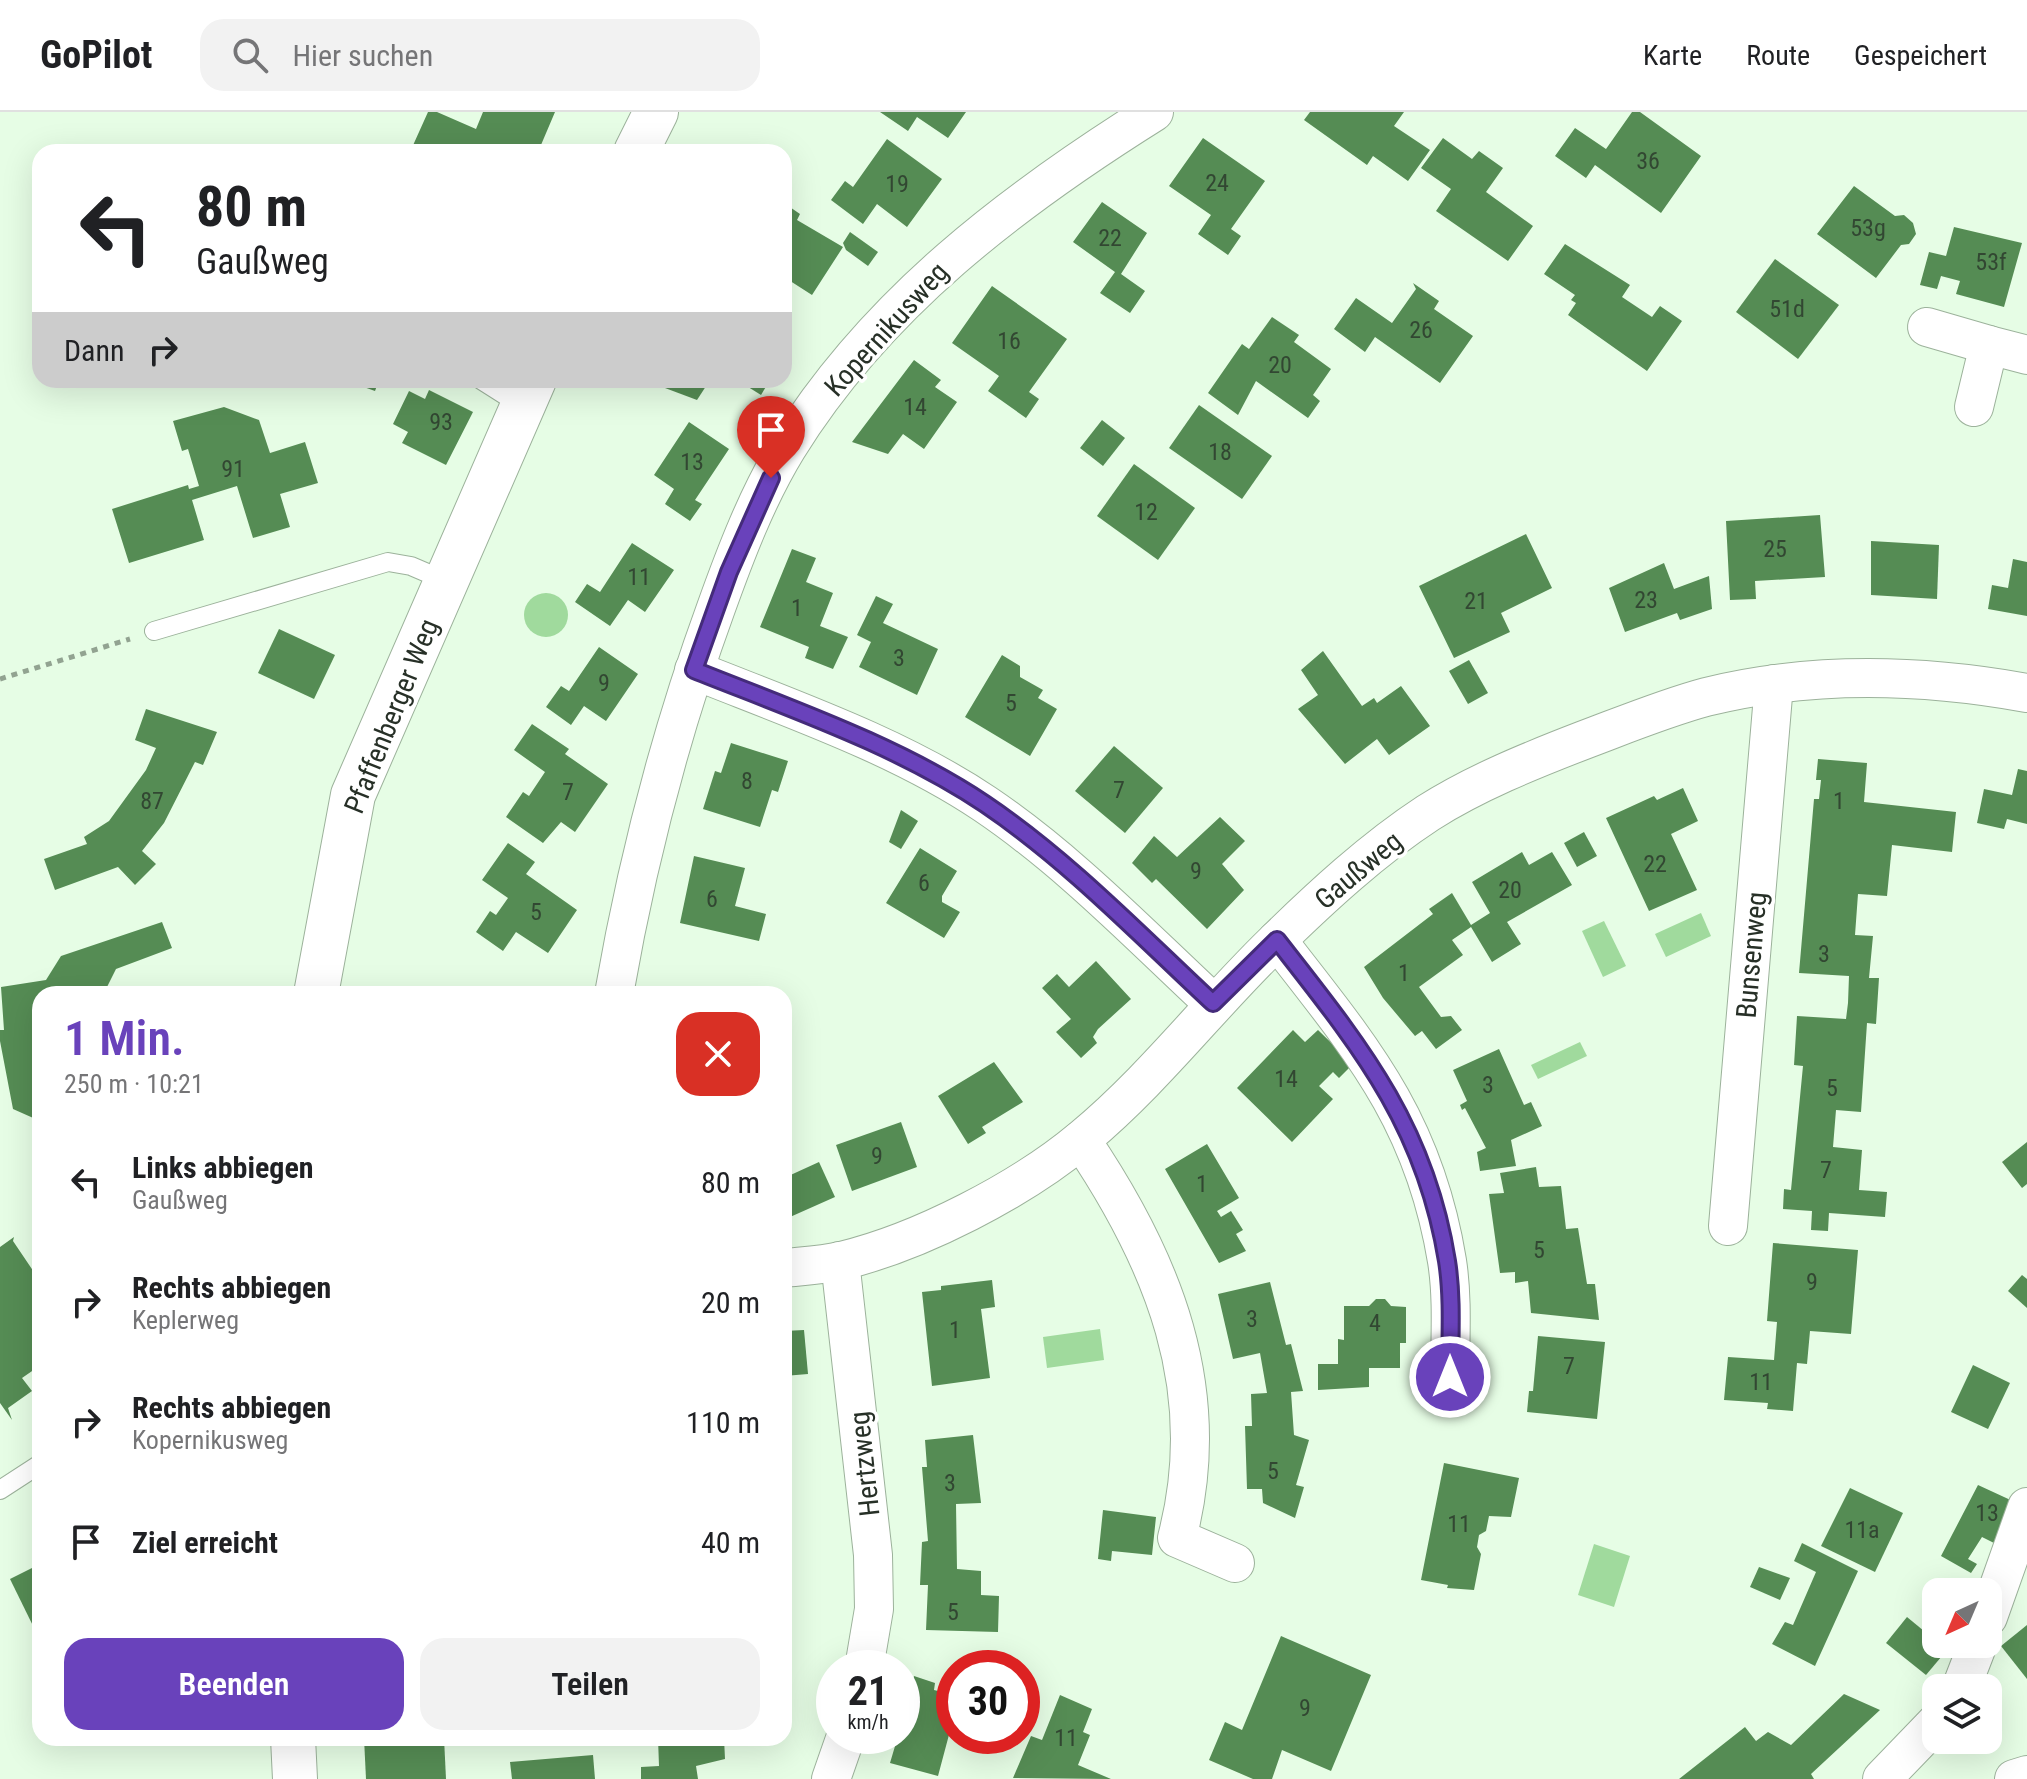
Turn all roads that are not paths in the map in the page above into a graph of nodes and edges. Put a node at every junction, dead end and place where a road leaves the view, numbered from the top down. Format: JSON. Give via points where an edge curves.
{"nodes":[{"id":1,"x":656,"y":112,"type":"edge"},
{"id":2,"x":1154,"y":112,"type":"edge"},
{"id":3,"x":640,"y":144,"type":"edge"},
{"id":4,"x":1927,"y":327,"type":"dead end"},
{"id":5,"x":1989,"y":345,"type":"junction"},
{"id":6,"x":2027,"y":355,"type":"edge"},
{"id":7,"x":528,"y":393,"type":"edge"},
{"id":8,"x":1974,"y":407,"type":"dead end"},
{"id":9,"x":446,"y":581,"type":"junction"},
{"id":10,"x":154,"y":631,"type":"road end"},
{"id":11,"x":694,"y":670,"type":"junction"},
{"id":12,"x":1774,"y":684,"type":"junction"},
{"id":13,"x":2027,"y":693,"type":"edge"},
{"id":14,"x":1277,"y":940,"type":"junction"},
{"id":15,"x":317,"y":986,"type":"edge"},
{"id":16,"x":616,"y":986,"type":"edge"},
{"id":17,"x":1213,"y":1003,"type":"junction"},
{"id":18,"x":1081,"y":1140,"type":"junction"},
{"id":19,"x":1728,"y":1226,"type":"dead end"},
{"id":20,"x":840,"y":1261,"type":"junction"},
{"id":21,"x":792,"y":1267,"type":"edge"},
{"id":22,"x":1450,"y":1377,"type":"dead end"},
{"id":23,"x":32,"y":1469,"type":"edge"},
{"id":24,"x":0,"y":1490,"type":"edge"},
{"id":25,"x":2027,"y":1507,"type":"edge"},
{"id":26,"x":1235,"y":1563,"type":"dead end"},
{"id":27,"x":2002,"y":1578,"type":"edge"},
{"id":28,"x":867,"y":1650,"type":"edge"},
{"id":29,"x":1922,"y":1738,"type":"edge"},
{"id":30,"x":293,"y":1746,"type":"edge"},
{"id":31,"x":840,"y":1754,"type":"edge"},
{"id":32,"x":2027,"y":1775,"type":"edge"},
{"id":33,"x":295,"y":1779,"type":"edge"},
{"id":34,"x":831,"y":1779,"type":"edge"},
{"id":35,"x":1882,"y":1779,"type":"edge"},
{"id":36,"x":2014,"y":1779,"type":"edge"}],
"edges":[{"from":1,"to":3,"type":"main road"},
{"from":2,"to":11,"type":"street","name":"Kopernikusweg","via":[[982,230],[925,280],[846,367],[799,429],[771,478]]},
{"from":4,"to":5,"type":"street"},
{"from":5,"to":6,"type":"street"},
{"from":5,"to":8,"type":"street"},
{"from":7,"to":9,"type":"main road","name":"Pfaffenberger Weg"},
{"from":9,"to":10,"type":"lane","via":[[388,562]]},
{"from":9,"to":15,"type":"main road","name":"Pfaffenberger Weg","via":[[353,795]]},
{"from":11,"to":16,"type":"street","name":"Kopernikusweg","via":[[649,825]]},
{"from":11,"to":17,"type":"street","via":[[861,740],[982,802],[1088,887]]},
{"from":12,"to":13,"type":"street","name":"Gaußweg","via":[[1859,676]]},
{"from":12,"to":14,"type":"street","name":"Gaußweg","via":[[1705,698],[1600,734],[1539,757],[1428,813]]},
{"from":12,"to":19,"type":"street","name":"Bunsenweg"},
{"from":14,"to":17,"type":"street","name":"Gaußweg"},
{"from":14,"to":22,"type":"street","via":[[1366,1055],[1421,1155],[1448,1263]]},
{"from":17,"to":18,"type":"street","name":"Gaußweg"},
{"from":18,"to":20,"type":"street","name":"Gaußweg","via":[[988,1200],[908,1238]]},
{"from":18,"to":26,"type":"street","via":[[1123,1203],[1159,1277],[1176,1330],[1189,1419],[1185,1510],[1177,1538]]},
{"from":20,"to":21,"type":"street","name":"Gaußweg"},
{"from":20,"to":28,"type":"street","name":"Hertzweg","via":[[873,1555],[874,1609]]},
{"from":23,"to":24,"type":"lane"},
{"from":25,"to":27,"type":"street"},
{"from":29,"to":35,"type":"street"},
{"from":30,"to":33,"type":"main road"},
{"from":31,"to":34,"type":"street"},
{"from":32,"to":36,"type":"street"}]}
